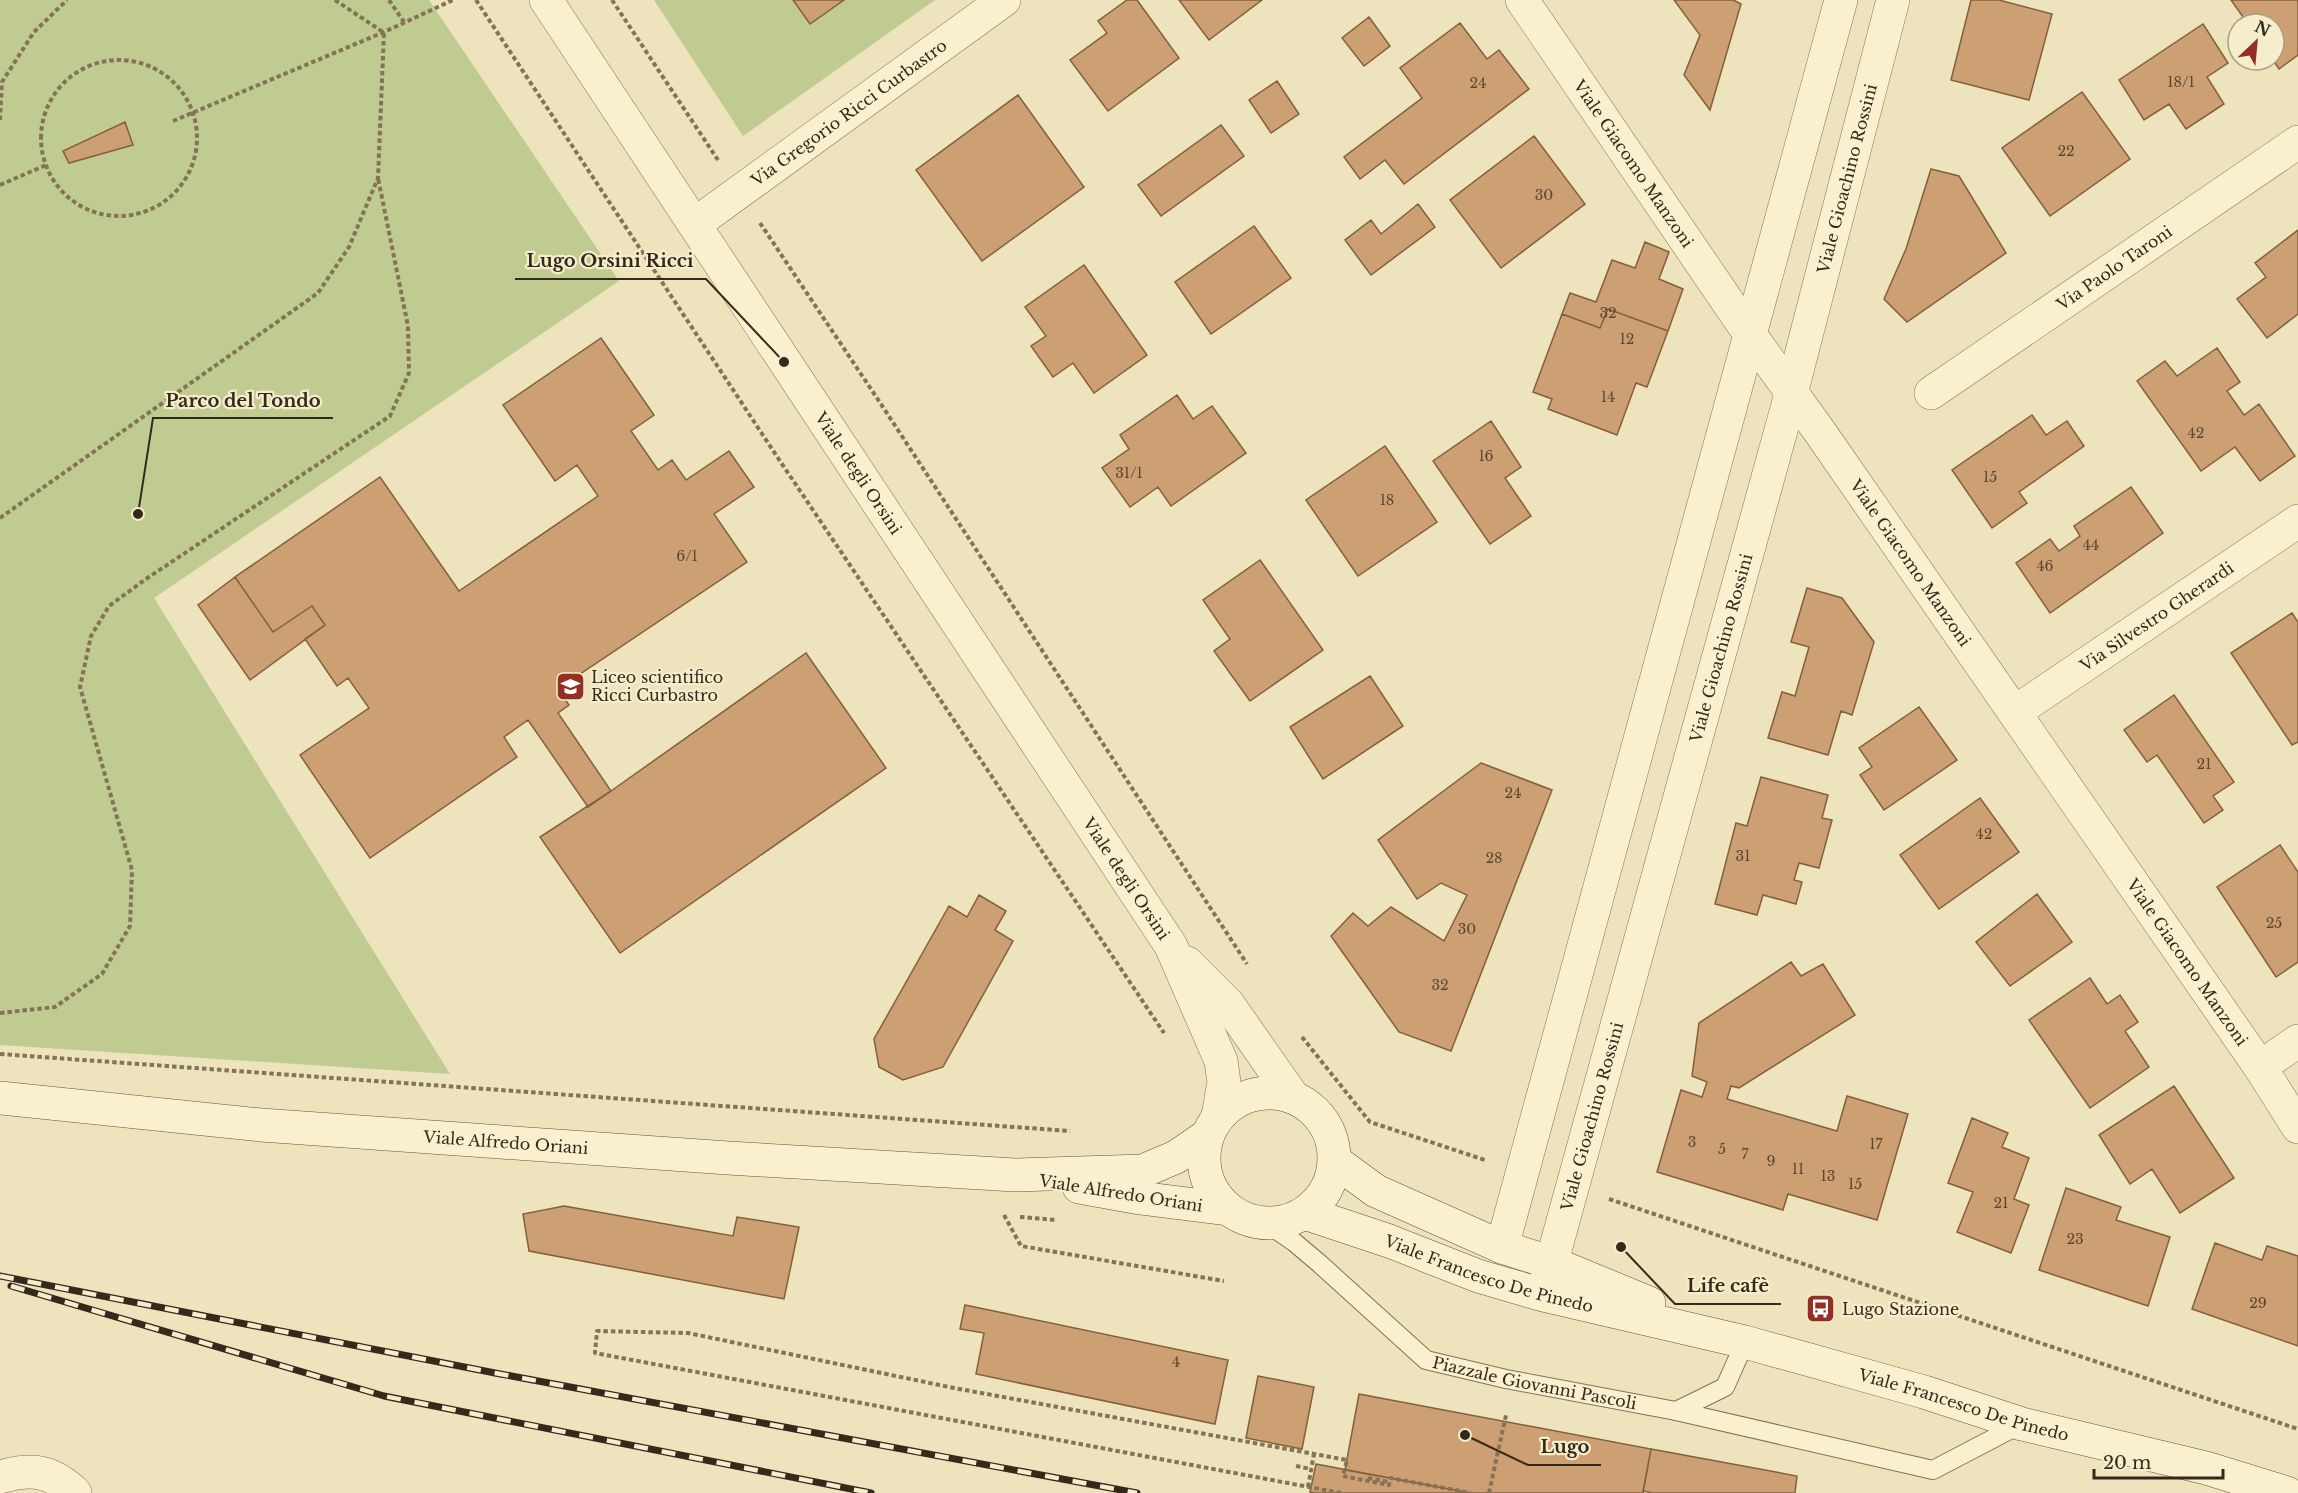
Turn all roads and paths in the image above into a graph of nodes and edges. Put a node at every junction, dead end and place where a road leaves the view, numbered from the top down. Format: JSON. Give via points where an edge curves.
{"nodes":[{"id":1,"x":67,"y":0,"type":"edge"},
{"id":2,"x":335,"y":0,"type":"edge"},
{"id":3,"x":389,"y":0,"type":"edge"},
{"id":4,"x":453,"y":0,"type":"edge"},
{"id":5,"x":476,"y":0,"type":"edge"},
{"id":6,"x":546,"y":0,"type":"edge"},
{"id":7,"x":612,"y":0,"type":"edge"},
{"id":8,"x":1004,"y":0,"type":"edge"},
{"id":9,"x":1522,"y":0,"type":"edge"},
{"id":10,"x":1840,"y":0,"type":"edge"},
{"id":11,"x":1893,"y":0,"type":"edge"},
{"id":12,"x":404,"y":22,"type":"junction"},
{"id":13,"x":384,"y":32,"type":"junction"},
{"id":14,"x":194,"y":112,"type":"junction"},
{"id":15,"x":0,"y":120,"type":"edge"},
{"id":16,"x":173,"y":121,"type":"dead end"},
{"id":17,"x":2298,"y":142,"type":"edge"},
{"id":18,"x":46,"y":165,"type":"junction"},
{"id":19,"x":378,"y":178,"type":"junction"},
{"id":20,"x":0,"y":185,"type":"edge"},
{"id":21,"x":739,"y":192,"type":"junction"},
{"id":22,"x":695,"y":224,"type":"junction"},
{"id":23,"x":1751,"y":336,"type":"junction"},
{"id":24,"x":1931,"y":393,"type":"dead end"},
{"id":25,"x":1791,"y":394,"type":"junction"},
{"id":26,"x":0,"y":518,"type":"edge"},
{"id":27,"x":2298,"y":520,"type":"edge"},
{"id":28,"x":2015,"y":712,"type":"junction"},
{"id":29,"x":1172,"y":946,"type":"junction"},
{"id":30,"x":1252,"y":973,"type":"dead end"},
{"id":31,"x":0,"y":1013,"type":"edge"},
{"id":32,"x":1296,"y":1029,"type":"dead end"},
{"id":33,"x":1164,"y":1034,"type":"dead end"},
{"id":34,"x":2298,"y":1041,"type":"edge"},
{"id":35,"x":0,"y":1054,"type":"edge"},
{"id":36,"x":2260,"y":1067,"type":"junction"},
{"id":37,"x":1293,"y":1097,"type":"junction"},
{"id":38,"x":0,"y":1098,"type":"edge"},
{"id":39,"x":1213,"y":1126,"type":"junction"},
{"id":40,"x":2298,"y":1127,"type":"edge"},
{"id":41,"x":1076,"y":1132,"type":"dead end"},
{"id":42,"x":1335,"y":1161,"type":"junction"},
{"id":43,"x":1521,"y":1173,"type":"junction"},
{"id":44,"x":1015,"y":1175,"type":"junction"},
{"id":45,"x":1573,"y":1185,"type":"junction"},
{"id":46,"x":1228,"y":1209,"type":"junction"},
{"id":47,"x":1305,"y":1213,"type":"junction"},
{"id":48,"x":992,"y":1214,"type":"dead end"},
{"id":49,"x":1004,"y":1215,"type":"junction"},
{"id":50,"x":1059,"y":1220,"type":"dead end"},
{"id":51,"x":1266,"y":1223,"type":"junction"},
{"id":52,"x":1502,"y":1247,"type":"junction"},
{"id":53,"x":1552,"y":1263,"type":"junction"},
{"id":54,"x":1224,"y":1281,"type":"dead end"},
{"id":55,"x":1543,"y":1295,"type":"junction"},
{"id":56,"x":1745,"y":1342,"type":"junction"},
{"id":57,"x":1676,"y":1411,"type":"junction"},
{"id":58,"x":1506,"y":1414,"type":"dead end"},
{"id":59,"x":2022,"y":1424,"type":"junction"},
{"id":60,"x":2298,"y":1429,"type":"edge"},
{"id":61,"x":1314,"y":1454,"type":"junction"},
{"id":62,"x":1296,"y":1466,"type":"dead end"},
{"id":63,"x":1311,"y":1469,"type":"junction"},
{"id":64,"x":1347,"y":1475,"type":"dead end"},
{"id":65,"x":0,"y":1477,"type":"edge"},
{"id":66,"x":1389,"y":1482,"type":"junction"},
{"id":67,"x":1308,"y":1487,"type":"junction"},
{"id":68,"x":75,"y":1493,"type":"edge"},
{"id":69,"x":1341,"y":1493,"type":"edge"},
{"id":70,"x":1471,"y":1493,"type":"edge"},
{"id":71,"x":1489,"y":1493,"type":"edge"},
{"id":72,"x":2287,"y":1493,"type":"edge"}],
"edges":[{"from":1,"to":15,"type":"path","via":[[33,32],[2,82]]},
{"from":2,"to":13,"type":"path"},
{"from":3,"to":12,"type":"path"},
{"from":4,"to":12,"type":"path"},
{"from":5,"to":33,"type":"path"},
{"from":6,"to":22,"type":"street","name":"Viale degli Orsini"},
{"from":7,"to":21,"type":"path"},
{"from":8,"to":21,"type":"street","name":"Via Gregorio Ricci Curbastro"},
{"from":9,"to":23,"type":"street","name":"Viale Giacomo Manzoni"},
{"from":10,"to":23,"type":"street"},
{"from":11,"to":25,"type":"street","name":"Viale Gioachino Rossini"},
{"from":12,"to":13,"type":"path"},
{"from":13,"to":14,"type":"path"},
{"from":13,"to":19,"type":"path"},
{"from":14,"to":16,"type":"path"},
{"from":14,"to":18,"type":"path","via":[[198,139],[193,166],[179,190],[158,207],[133,216],[105,216],[80,207],[59,189]]},
{"from":14,"to":18,"type":"path","via":[[182,91],[164,74],[142,63],[117,60],[92,64],[71,76],[50,102],[41,141]]},
{"from":17,"to":24,"type":"street","name":"Via Paolo Taroni"},
{"from":18,"to":20,"type":"path"},
{"from":19,"to":26,"type":"path","via":[[349,247],[318,293]]},
{"from":19,"to":31,"type":"path","via":[[408,326],[409,373],[395,405],[390,416],[109,606],[91,636],[80,687],[132,870],[130,926],[102,974],[55,1007]]},
{"from":21,"to":22,"type":"street","name":"Via Gregorio Ricci Curbastro"},
{"from":21,"to":30,"type":"path"},
{"from":22,"to":29,"type":"street","name":"Viale degli Orsini"},
{"from":23,"to":25,"type":"street","name":"Viale Giacomo Manzoni"},
{"from":23,"to":43,"type":"street"},
{"from":25,"to":28,"type":"street","name":"Viale Giacomo Manzoni"},
{"from":25,"to":45,"type":"street","name":"Viale Gioachino Rossini"},
{"from":27,"to":28,"type":"street","name":"Via Silvestro Gherardi"},
{"from":28,"to":36,"type":"street","name":"Viale Giacomo Manzoni"},
{"from":29,"to":37,"type":"street","name":"Viale degli Orsini","via":[[1228,1004]]},
{"from":29,"to":39,"type":"street","name":"Viale degli Orsini","via":[[1221,1061],[1224,1082]]},
{"from":32,"to":43,"type":"path","via":[[1370,1122]]},
{"from":34,"to":36,"type":"street"},
{"from":35,"to":41,"type":"path"},
{"from":36,"to":40,"type":"street","name":"Viale Giacomo Manzoni"},
{"from":37,"to":39,"type":"street","via":[[1273,1093],[1252,1095],[1233,1103]]},
{"from":37,"to":42,"type":"street","via":[[1311,1107],[1324,1122],[1333,1141]]},
{"from":38,"to":44,"type":"street","name":"Viale Alfredo Oriani","via":[[272,1126]]},
{"from":39,"to":44,"type":"street","name":"Viale Alfredo Oriani","via":[[1176,1157],[1143,1171]]},
{"from":39,"to":46,"type":"street","via":[[1203,1155],[1206,1175],[1214,1193]]},
{"from":42,"to":47,"type":"street","via":[[1331,1182],[1321,1199]]},
{"from":42,"to":52,"type":"street","name":"Viale Francesco De Pinedo","via":[[1376,1191]]},
{"from":43,"to":52,"type":"street"},
{"from":44,"to":46,"type":"street","name":"Viale Alfredo Oriani","via":[[1140,1198]]},
{"from":45,"to":53,"type":"street","name":"Viale Gioachino Rossini"},
{"from":45,"to":60,"type":"path"},
{"from":46,"to":51,"type":"street","via":[[1246,1219]]},
{"from":47,"to":51,"type":"street","via":[[1286,1221]]},
{"from":47,"to":55,"type":"street","name":"Viale Francesco De Pinedo","via":[[1478,1276]]},
{"from":48,"to":49,"type":"path"},
{"from":49,"to":50,"type":"path"},
{"from":49,"to":54,"type":"path","via":[[1021,1246]]},
{"from":51,"to":57,"type":"lane","name":"Piazzale Giovanni Pascoli","via":[[1320,1264],[1426,1360]]},
{"from":52,"to":53,"type":"street","name":"Viale Francesco De Pinedo"},
{"from":53,"to":55,"type":"street","name":"Viale Gioachino Rossini"},
{"from":53,"to":56,"type":"street","name":"Viale Francesco De Pinedo"},
{"from":55,"to":56,"type":"street","name":"Viale Francesco De Pinedo"},
{"from":56,"to":57,"type":"lane","via":[[1725,1387]]},
{"from":56,"to":59,"type":"street","name":"Viale Francesco De Pinedo"},
{"from":57,"to":59,"type":"lane","name":"Piazzale Giovanni Pascoli","via":[[1933,1470]]},
{"from":58,"to":71,"type":"path"},
{"from":59,"to":72,"type":"street","name":"Viale Francesco De Pinedo","via":[[2206,1468]]},
{"from":61,"to":63,"type":"path"},
{"from":61,"to":66,"type":"path","via":[[1347,1460],[1343,1476]]},
{"from":61,"to":67,"type":"path","via":[[966,1390],[688,1333],[597,1331],[595,1353]]},
{"from":62,"to":63,"type":"path"},
{"from":63,"to":67,"type":"path"},
{"from":64,"to":66,"type":"path"},
{"from":65,"to":68,"type":"street","via":[[19,1471],[40,1472],[59,1479]]},
{"from":66,"to":70,"type":"path","via":[[1390,1478]]},
{"from":67,"to":69,"type":"path"}]}
